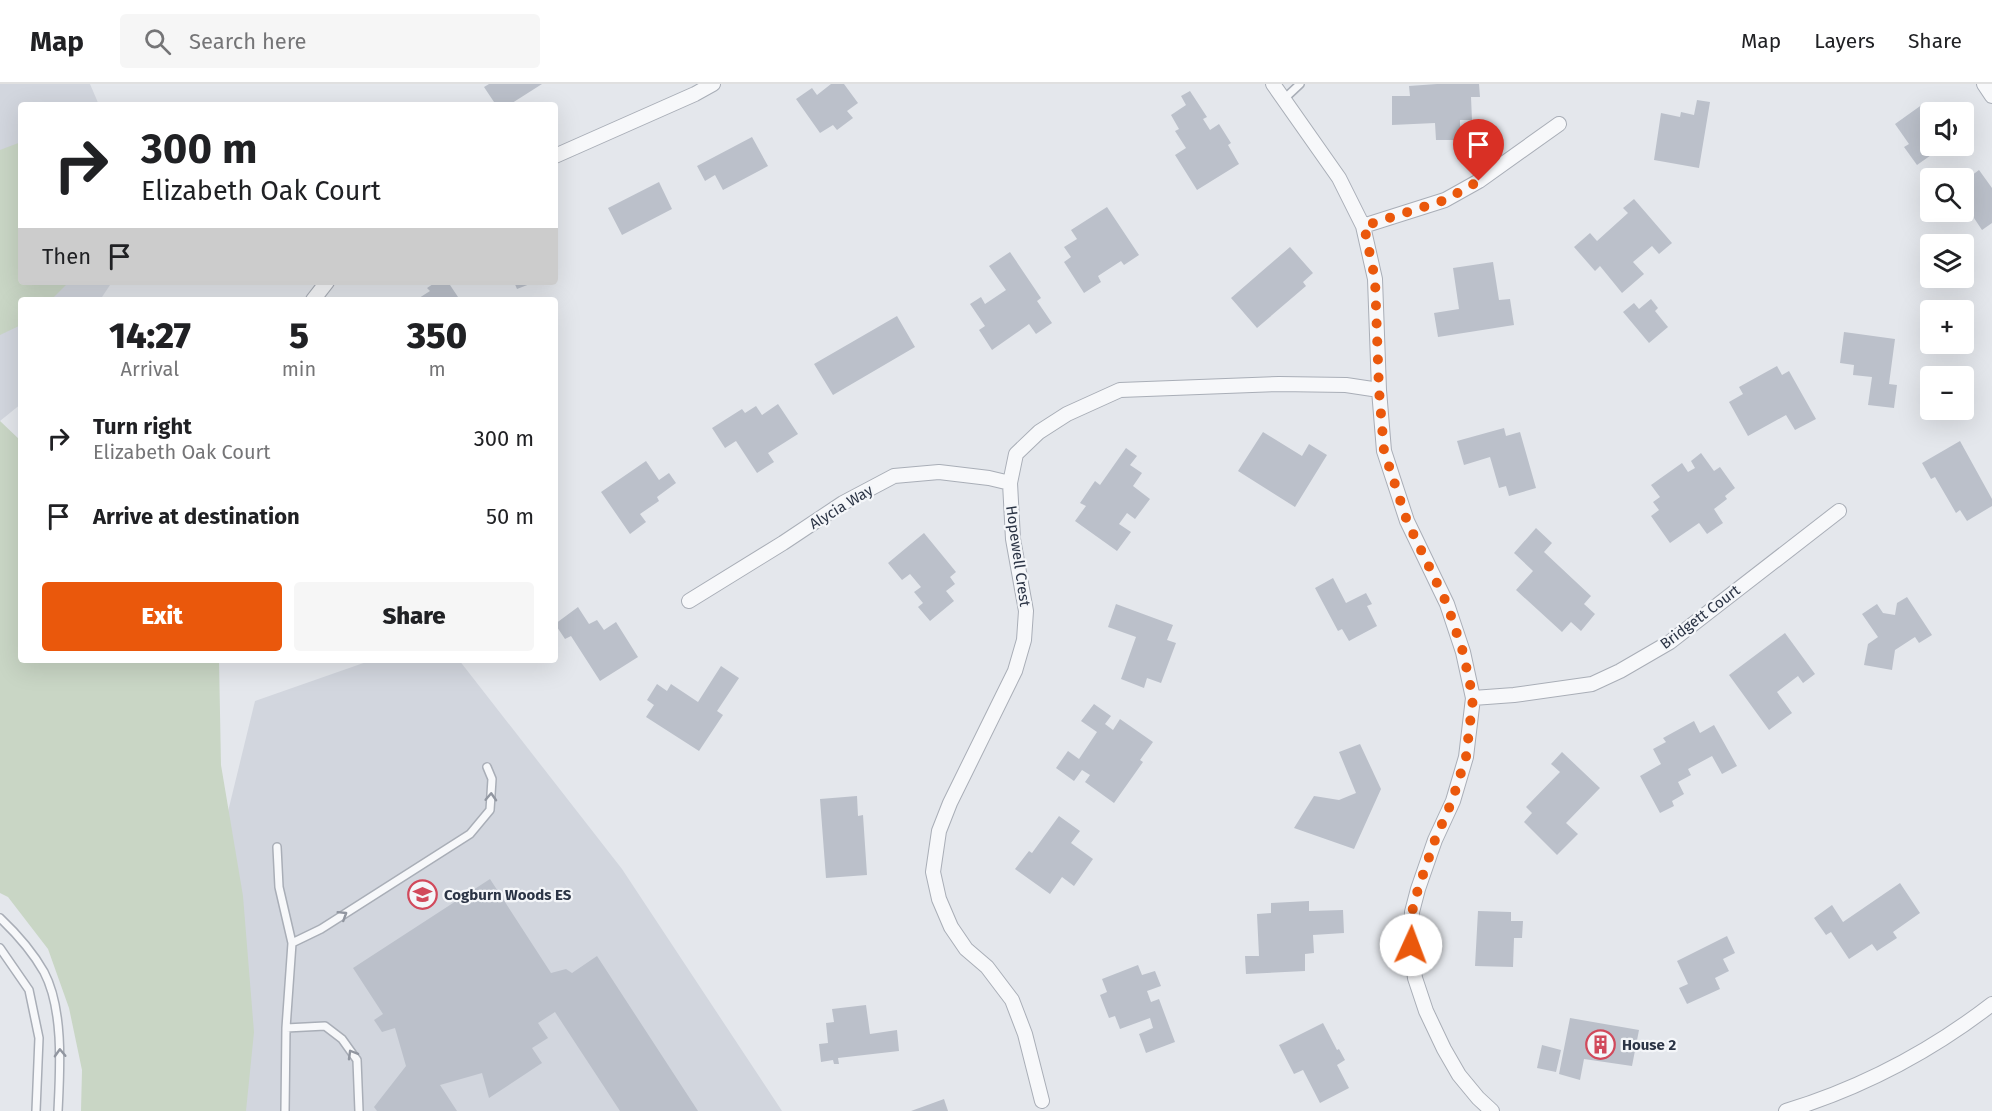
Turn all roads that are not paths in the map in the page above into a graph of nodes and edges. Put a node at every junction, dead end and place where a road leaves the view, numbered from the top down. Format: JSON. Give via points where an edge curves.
{"nodes":[{"id":1,"x":713,"y":84,"type":"edge"},
{"id":2,"x":1273,"y":84,"type":"edge"},
{"id":3,"x":1300,"y":84,"type":"edge"},
{"id":4,"x":1984,"y":84,"type":"edge"},
{"id":5,"x":1992,"y":96,"type":"edge"},
{"id":6,"x":1284,"y":99,"type":"junction"},
{"id":7,"x":1559,"y":124,"type":"dead end"},
{"id":8,"x":558,"y":155,"type":"edge"},
{"id":9,"x":1364,"y":226,"type":"junction"},
{"id":10,"x":325,"y":285,"type":"edge"},
{"id":11,"x":315,"y":297,"type":"edge"},
{"id":12,"x":1379,"y":390,"type":"junction"},
{"id":13,"x":1010,"y":483,"type":"junction"},
{"id":14,"x":1839,"y":511,"type":"dead end"},
{"id":15,"x":689,"y":601,"type":"dead end"},
{"id":16,"x":1473,"y":698,"type":"junction"},
{"id":17,"x":487,"y":767,"type":"dead end"},
{"id":18,"x":277,"y":847,"type":"dead end"},
{"id":19,"x":0,"y":918,"type":"edge"},
{"id":20,"x":292,"y":943,"type":"junction"},
{"id":21,"x":0,"y":948,"type":"edge"},
{"id":22,"x":1992,"y":1004,"type":"edge"},
{"id":23,"x":286,"y":1028,"type":"junction"},
{"id":24,"x":1042,"y":1101,"type":"dead end"},
{"id":25,"x":36,"y":1111,"type":"edge"},
{"id":26,"x":58,"y":1111,"type":"edge"},
{"id":27,"x":285,"y":1111,"type":"edge"},
{"id":28,"x":359,"y":1111,"type":"edge"},
{"id":29,"x":1492,"y":1111,"type":"edge"},
{"id":30,"x":1786,"y":1111,"type":"edge"}],
"edges":[{"from":1,"to":8,"type":"street"},
{"from":2,"to":6,"type":"street"},
{"from":3,"to":6,"type":"lane"},
{"from":4,"to":5,"type":"street"},
{"from":6,"to":9,"type":"street","via":[[1339,178]]},
{"from":7,"to":9,"type":"street","via":[[1479,181],[1445,200]]},
{"from":9,"to":12,"type":"street","via":[[1375,279]]},
{"from":10,"to":11,"type":"street"},
{"from":12,"to":13,"type":"street","name":"Hopewell Crest","via":[[1346,385],[1279,384],[1120,390],[1067,414],[1039,432],[1016,454]]},
{"from":12,"to":16,"type":"street","via":[[1384,451],[1407,521],[1447,604]]},
{"from":13,"to":15,"type":"street","name":"Alycia Way","via":[[939,472],[894,476],[843,503]]},
{"from":13,"to":24,"type":"street","name":"Hopewell Crest","via":[[1013,539],[1026,611],[1024,640],[1015,671],[939,831],[933,872],[951,927],[1012,1000]]},
{"from":14,"to":16,"type":"street","name":"Bridgett Court","via":[[1670,642],[1620,671],[1592,684]]},
{"from":16,"to":29,"type":"street","via":[[1466,757],[1418,889],[1412,912],[1411,945],[1415,978],[1444,1049],[1459,1075]]},
{"from":20,"to":17,"type":"lane","one_way":true,"via":[[321,929],[470,834],[490,810],[492,779]]},
{"from":18,"to":20,"type":"lane","via":[[279,887]]},
{"from":26,"to":19,"type":"lane","one_way":true,"via":[[61,1052],[55,1007],[45,974],[21,938]]},
{"from":20,"to":23,"type":"lane"},
{"from":21,"to":25,"type":"lane","via":[[29,990],[39,1038]]},
{"from":22,"to":30,"type":"street","via":[[1923,1052],[1881,1074]]},
{"from":23,"to":27,"type":"lane"},
{"from":28,"to":23,"type":"lane","one_way":true,"via":[[357,1060],[342,1039],[325,1026]]}]}
